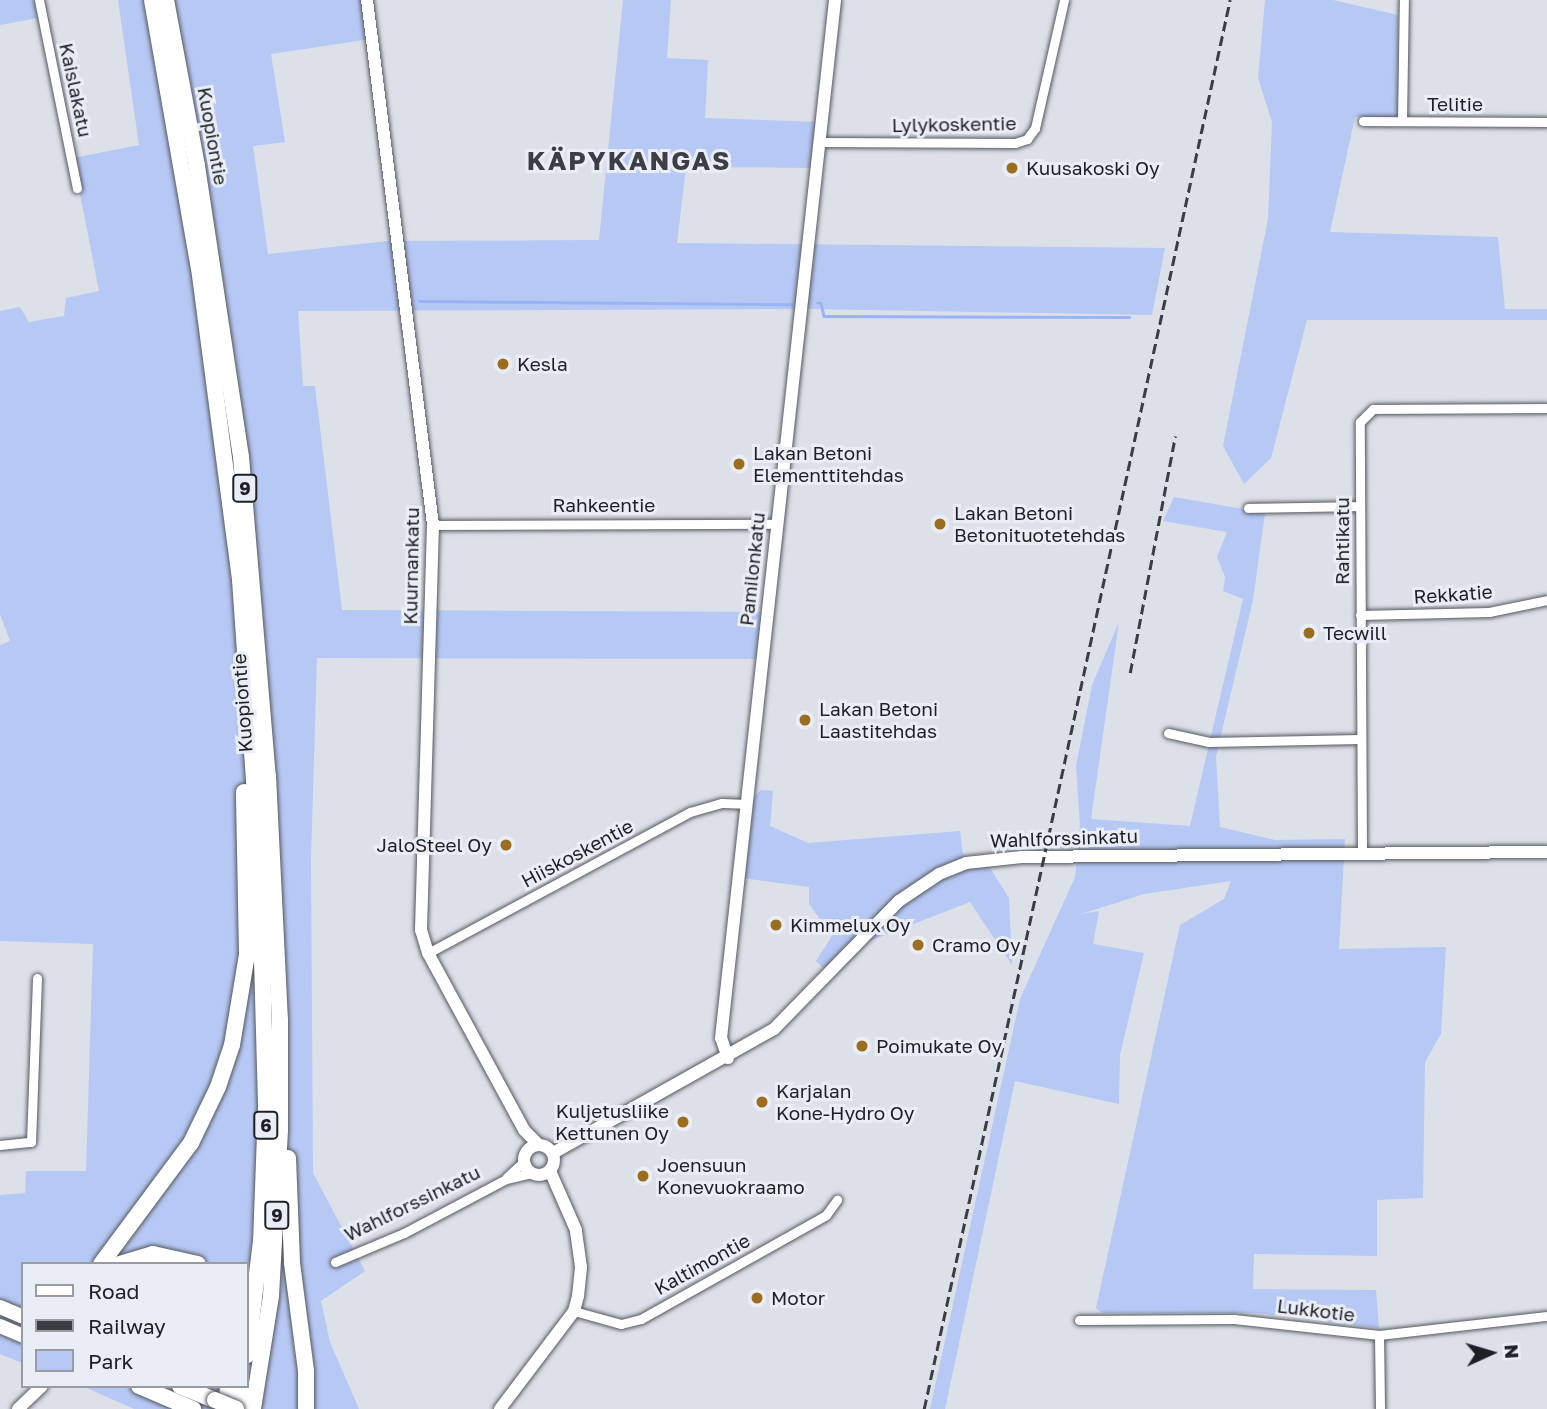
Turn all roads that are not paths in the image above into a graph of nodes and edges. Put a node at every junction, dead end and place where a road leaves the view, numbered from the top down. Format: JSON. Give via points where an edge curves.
{"nodes":[{"id":1,"x":39,"y":0,"type":"edge"},
{"id":2,"x":152,"y":0,"type":"edge"},
{"id":3,"x":166,"y":0,"type":"edge"},
{"id":4,"x":367,"y":0,"type":"edge"},
{"id":5,"x":835,"y":0,"type":"edge"},
{"id":6,"x":1063,"y":0,"type":"edge"},
{"id":7,"x":1404,"y":0,"type":"edge"},
{"id":8,"x":1363,"y":121,"type":"dead end"},
{"id":9,"x":1402,"y":121,"type":"junction"},
{"id":10,"x":1547,"y":122,"type":"edge"},
{"id":11,"x":821,"y":142,"type":"junction"},
{"id":12,"x":77,"y":188,"type":"dead end"},
{"id":13,"x":206,"y":267,"type":"junction"},
{"id":14,"x":210,"y":297,"type":"junction"},
{"id":15,"x":1547,"y":408,"type":"edge"},
{"id":16,"x":1360,"y":506,"type":"junction"},
{"id":17,"x":1248,"y":508,"type":"dead end"},
{"id":18,"x":776,"y":524,"type":"junction"},
{"id":19,"x":433,"y":525,"type":"junction"},
{"id":20,"x":1547,"y":600,"type":"edge"},
{"id":21,"x":1360,"y":615,"type":"junction"},
{"id":22,"x":248,"y":693,"type":"junction"},
{"id":23,"x":1168,"y":733,"type":"dead end"},
{"id":24,"x":1360,"y":739,"type":"junction"},
{"id":25,"x":747,"y":804,"type":"junction"},
{"id":26,"x":1362,"y":852,"type":"junction"},
{"id":27,"x":1547,"y":852,"type":"edge"},
{"id":28,"x":260,"y":895,"type":"joint"},
{"id":29,"x":429,"y":953,"type":"junction"},
{"id":30,"x":37,"y":978,"type":"dead end"},
{"id":31,"x":280,"y":1020,"type":"junction"},
{"id":32,"x":728,"y":1058,"type":"junction"},
{"id":33,"x":515,"y":1112,"type":"junction"},
{"id":34,"x":0,"y":1144,"type":"edge"},
{"id":35,"x":538,"y":1144,"type":"junction"},
{"id":36,"x":554,"y":1153,"type":"junction"},
{"id":37,"x":525,"y":1156,"type":"junction"},
{"id":38,"x":550,"y":1171,"type":"junction"},
{"id":39,"x":531,"y":1173,"type":"junction"},
{"id":40,"x":506,"y":1179,"type":"junction"},
{"id":41,"x":837,"y":1200,"type":"dead end"},
{"id":42,"x":102,"y":1262,"type":"edge"},
{"id":43,"x":127,"y":1262,"type":"edge"},
{"id":44,"x":189,"y":1262,"type":"edge"},
{"id":45,"x":335,"y":1262,"type":"dead end"},
{"id":46,"x":0,"y":1307,"type":"edge"},
{"id":47,"x":574,"y":1311,"type":"junction"},
{"id":48,"x":21,"y":1316,"type":"edge"},
{"id":49,"x":1547,"y":1316,"type":"edge"},
{"id":50,"x":1079,"y":1320,"type":"dead end"},
{"id":51,"x":0,"y":1326,"type":"edge"},
{"id":52,"x":21,"y":1335,"type":"edge"},
{"id":53,"x":1379,"y":1335,"type":"junction"},
{"id":54,"x":248,"y":1345,"type":"edge"},
{"id":55,"x":144,"y":1388,"type":"edge"},
{"id":56,"x":184,"y":1388,"type":"edge"},
{"id":57,"x":227,"y":1388,"type":"edge"},
{"id":58,"x":242,"y":1388,"type":"edge"},
{"id":59,"x":32,"y":1391,"type":"edge"},
{"id":60,"x":220,"y":1405,"type":"edge"},
{"id":61,"x":18,"y":1409,"type":"edge"},
{"id":62,"x":193,"y":1409,"type":"edge"},
{"id":63,"x":237,"y":1409,"type":"edge"},
{"id":64,"x":253,"y":1409,"type":"edge"},
{"id":65,"x":306,"y":1409,"type":"edge"},
{"id":66,"x":500,"y":1409,"type":"edge"},
{"id":67,"x":1380,"y":1409,"type":"edge"}],
"edges":[{"from":1,"to":12,"type":"street","name":"Kaislakatu"},
{"from":2,"to":13,"type":"highway","name":"Kuopiontie","number":"9"},
{"from":3,"to":13,"type":"highway","name":"Kuopiontie","number":"9"},
{"from":4,"to":19,"type":"street","name":"Kuurnankatu"},
{"from":5,"to":11,"type":"street","name":"Pamilonkatu"},
{"from":6,"to":11,"type":"street","name":"Lylykoskentie","via":[[1035,128],[1027,139],[1015,143]]},
{"from":7,"to":9,"type":"street"},
{"from":8,"to":9,"type":"street","name":"Telitie"},
{"from":9,"to":10,"type":"street","name":"Telitie"},
{"from":11,"to":18,"type":"street","name":"Pamilonkatu"},
{"from":13,"to":14,"type":"highway","name":"Kuopiontie","number":"9"},
{"from":14,"to":22,"type":"highway","name":"Kuopiontie","number":"9"},
{"from":14,"to":31,"type":"highway","name":"Kuopiontie","number":"9","via":[[254,579]]},
{"from":15,"to":16,"type":"street","name":"Rahtikatu","via":[[1373,409],[1360,422]]},
{"from":16,"to":17,"type":"street"},
{"from":16,"to":21,"type":"street","name":"Rahtikatu"},
{"from":18,"to":19,"type":"street","name":"Rahkeentie"},
{"from":18,"to":25,"type":"street","name":"Pamilonkatu"},
{"from":19,"to":29,"type":"street","name":"Kuurnankatu","via":[[419,901]]},
{"from":20,"to":21,"type":"street","name":"Rekkatie","via":[[1489,612]]},
{"from":21,"to":24,"type":"street","name":"Rahtikatu"},
{"from":22,"to":28,"type":"highway","name":"Kuopiontie","number":"9"},
{"from":22,"to":42,"type":"highway","via":[[243,730],[247,954],[232,1045],[191,1143]]},
{"from":23,"to":24,"type":"street","via":[[1209,742]]},
{"from":24,"to":26,"type":"street","name":"Rahtikatu"},
{"from":25,"to":29,"type":"street","name":"Hiiskoskentie","via":[[722,803],[690,811]]},
{"from":25,"to":32,"type":"street","name":"Pamilonkatu","via":[[721,1038]]},
{"from":26,"to":27,"type":"street","name":"Wahlforssinkatu"},
{"from":26,"to":32,"type":"street","name":"Wahlforssinkatu","via":[[1022,857],[966,863],[905,896],[792,1014]]},
{"from":28,"to":54,"type":"highway","name":"Kuopiontie","number":"6","via":[[266,1174]]},
{"from":29,"to":33,"type":"street","name":"Kuurnankatu"},
{"from":30,"to":34,"type":"street","via":[[31,1142]]},
{"from":31,"to":64,"type":"highway","name":"Kuopiontie","number":"9","via":[[275,1241]]},
{"from":31,"to":65,"type":"highway","via":[[292,1263],[306,1371]]},
{"from":32,"to":36,"type":"street","name":"Wahlforssinkatu"},
{"from":33,"to":35,"type":"street","name":"Kuurnankatu"},
{"from":33,"to":37,"type":"street","name":"Kuurnankatu"},
{"from":35,"to":36,"type":"street"},
{"from":35,"to":37,"type":"street"},
{"from":36,"to":38,"type":"street"},
{"from":37,"to":39,"type":"street"},
{"from":37,"to":40,"type":"street","name":"Wahlforssinkatu"},
{"from":38,"to":39,"type":"street"},
{"from":38,"to":47,"type":"street","via":[[576,1230],[581,1267]]},
{"from":39,"to":40,"type":"street","name":"Wahlforssinkatu"},
{"from":40,"to":45,"type":"street","name":"Wahlforssinkatu","via":[[404,1233]]},
{"from":41,"to":47,"type":"street","name":"Kaltimontie","via":[[826,1215],[641,1319],[621,1324]]},
{"from":43,"to":44,"type":"highway","via":[[153,1254]]},
{"from":46,"to":48,"type":"main road"},
{"from":47,"to":66,"type":"street"},
{"from":49,"to":53,"type":"street","name":"Lukkotie"},
{"from":50,"to":53,"type":"street","name":"Lukkotie","via":[[1234,1319]]},
{"from":51,"to":52,"type":"main road"},
{"from":53,"to":67,"type":"street"},
{"from":55,"to":62,"type":"highway"},
{"from":56,"to":60,"type":"highway"},
{"from":57,"to":60,"type":"highway"},
{"from":58,"to":63,"type":"highway"},
{"from":59,"to":61,"type":"street"},
{"from":60,"to":63,"type":"highway","bridge":true}]}
